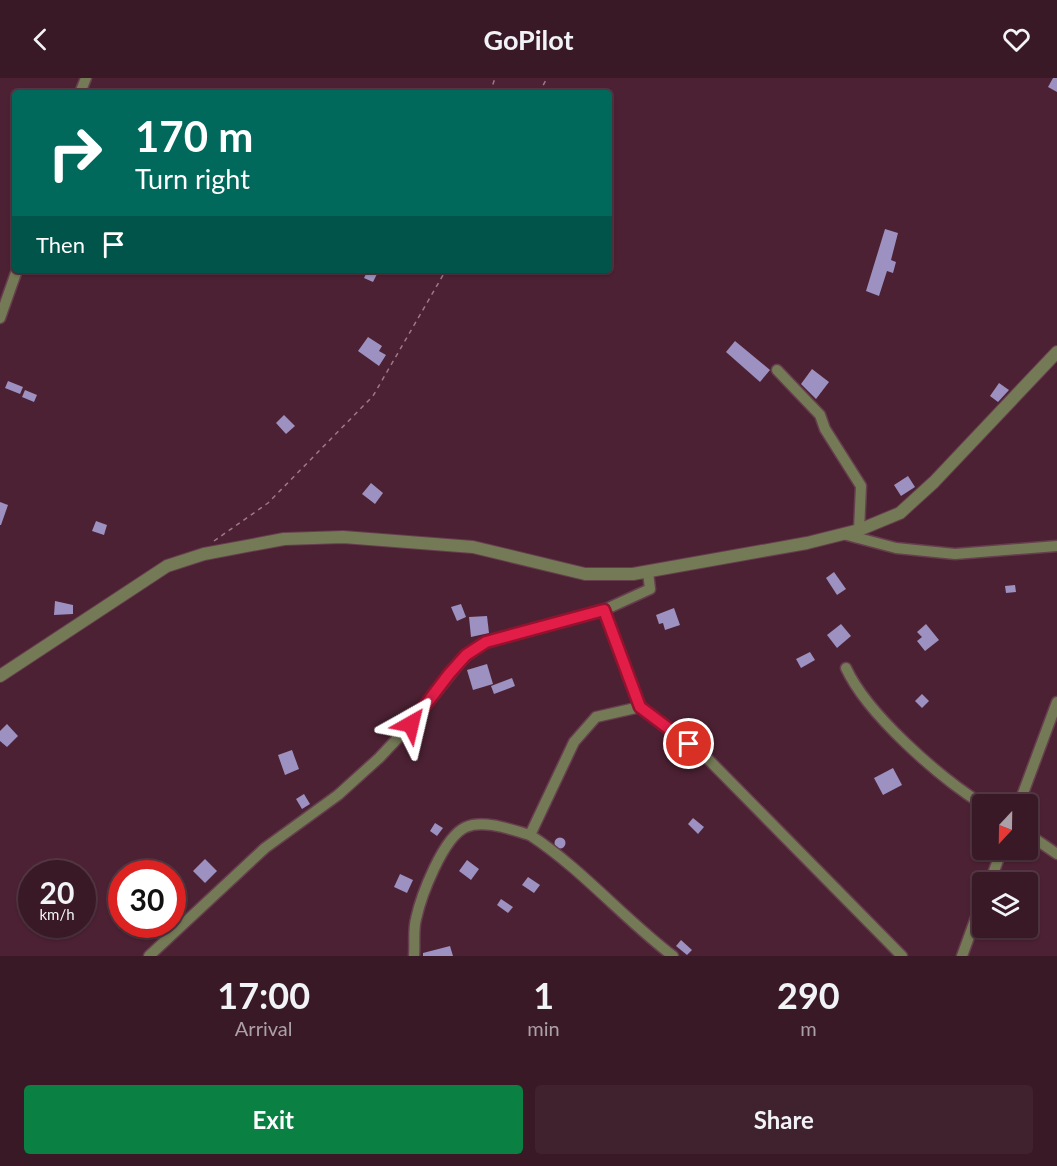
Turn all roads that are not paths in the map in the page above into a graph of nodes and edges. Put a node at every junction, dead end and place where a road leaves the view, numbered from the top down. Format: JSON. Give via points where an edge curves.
{"nodes":[{"id":1,"x":16,"y":273,"type":"edge"},
{"id":2,"x":0,"y":318,"type":"edge"},
{"id":3,"x":1057,"y":352,"type":"edge"},
{"id":4,"x":777,"y":370,"type":"dead end"},
{"id":5,"x":860,"y":530,"type":"junction"},
{"id":6,"x":843,"y":534,"type":"junction"},
{"id":7,"x":1057,"y":546,"type":"edge"},
{"id":8,"x":648,"y":572,"type":"junction"},
{"id":9,"x":604,"y":610,"type":"junction"},
{"id":10,"x":846,"y":668,"type":"dead end"},
{"id":11,"x":0,"y":676,"type":"edge"},
{"id":12,"x":1057,"y":702,"type":"edge"},
{"id":13,"x":640,"y":707,"type":"junction"},
{"id":14,"x":1023,"y":794,"type":"edge"},
{"id":15,"x":972,"y":798,"type":"edge"},
{"id":16,"x":530,"y":835,"type":"junction"},
{"id":17,"x":1038,"y":841,"type":"edge"},
{"id":18,"x":1057,"y":854,"type":"edge"},
{"id":19,"x":972,"y":928,"type":"edge"},
{"id":20,"x":149,"y":956,"type":"edge"},
{"id":21,"x":414,"y":956,"type":"edge"},
{"id":22,"x":673,"y":956,"type":"edge"},
{"id":23,"x":902,"y":956,"type":"edge"},
{"id":24,"x":962,"y":956,"type":"edge"}],
"edges":[{"from":1,"to":2,"type":"street"},
{"from":3,"to":5,"type":"street","via":[[900,513]]},
{"from":4,"to":5,"type":"street","via":[[820,415],[861,486]]},
{"from":5,"to":6,"type":"street"},
{"from":6,"to":7,"type":"street","via":[[896,548],[955,554]]},
{"from":6,"to":8,"type":"street"},
{"from":8,"to":9,"type":"street","via":[[650,589]]},
{"from":8,"to":11,"type":"street","via":[[585,574],[473,548],[343,537],[284,539],[204,554],[167,566]]},
{"from":9,"to":13,"type":"street"},
{"from":9,"to":20,"type":"street","via":[[486,642],[466,655],[379,758],[338,795],[265,848]]},
{"from":10,"to":15,"type":"street","via":[[854,686],[907,743]]},
{"from":12,"to":14,"type":"street"},
{"from":13,"to":16,"type":"street","via":[[596,717],[574,742]]},
{"from":13,"to":23,"type":"street","via":[[705,756]]},
{"from":16,"to":21,"type":"street","via":[[483,825],[465,827],[450,840],[428,881],[415,921]]},
{"from":16,"to":22,"type":"street"},
{"from":17,"to":18,"type":"street"},
{"from":19,"to":24,"type":"street"}]}
